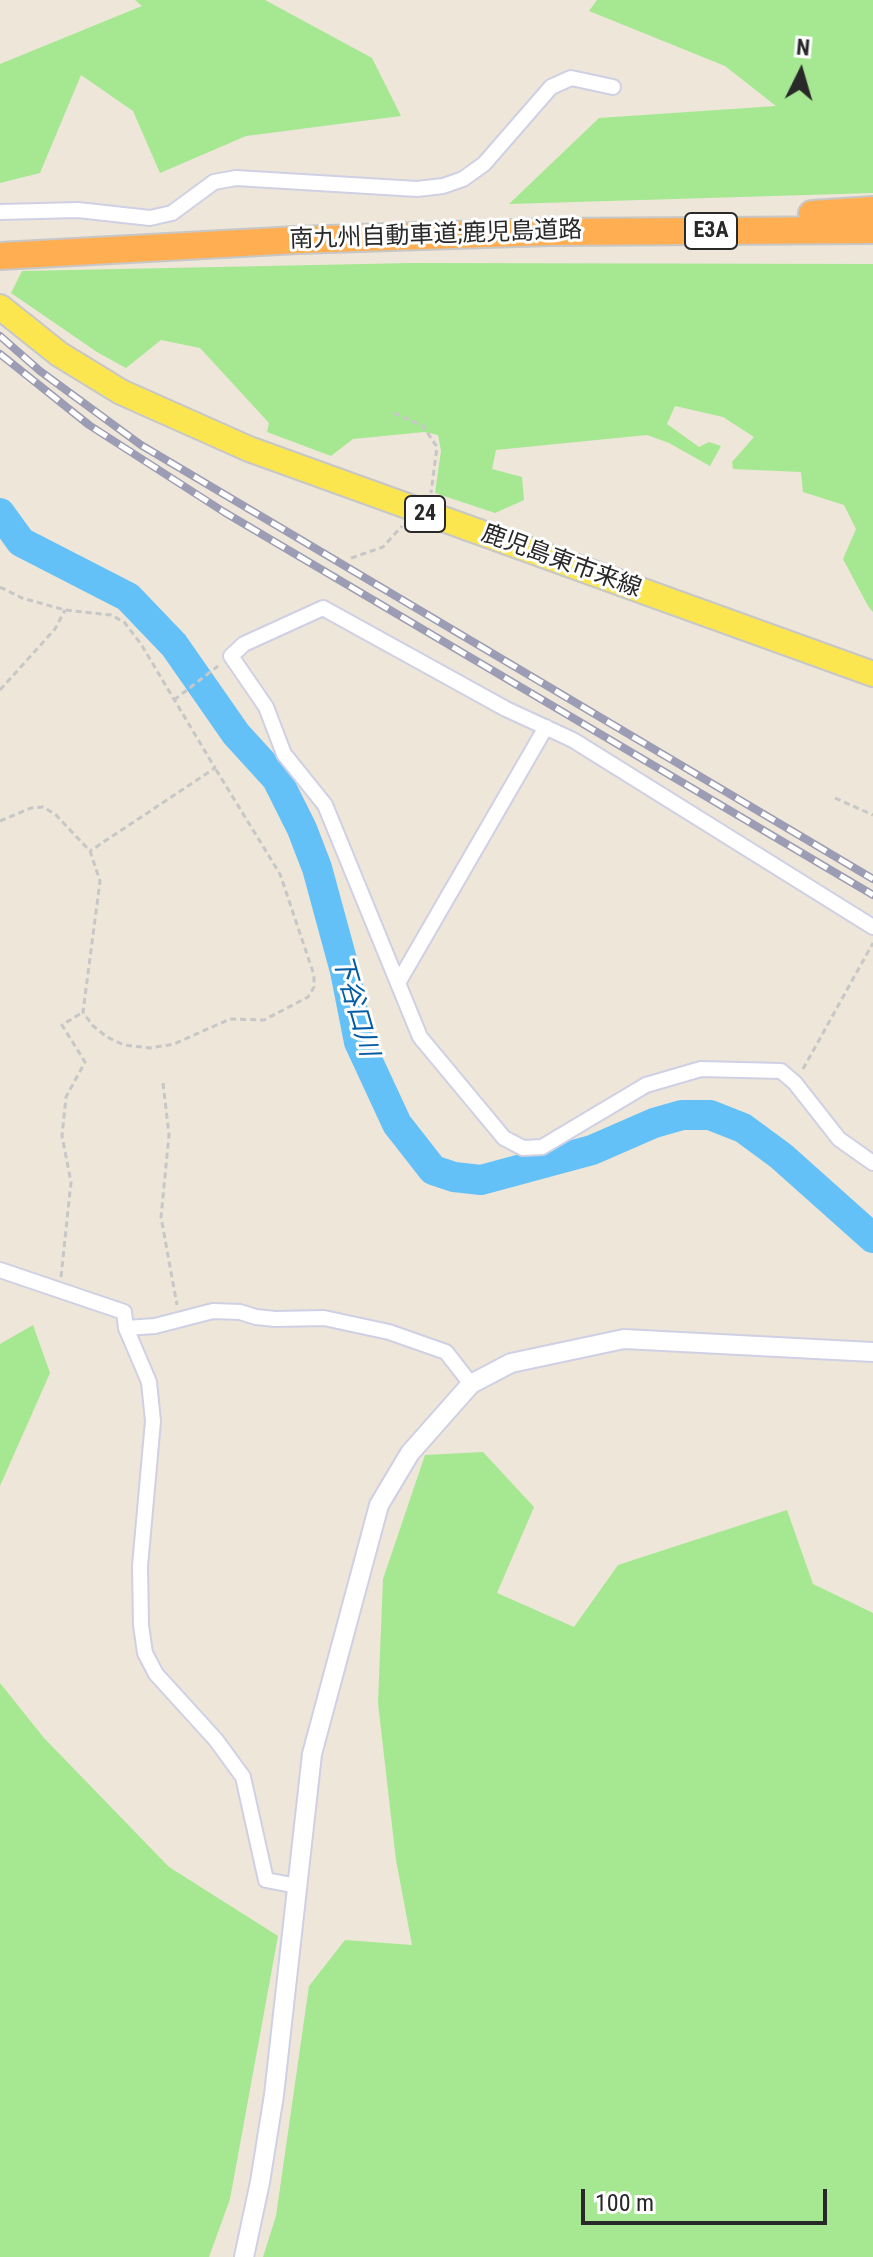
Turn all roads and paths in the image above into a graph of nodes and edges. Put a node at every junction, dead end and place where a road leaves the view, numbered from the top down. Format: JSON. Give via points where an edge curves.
{"nodes":[{"id":1,"x":613,"y":87,"type":"dead end"},
{"id":2,"x":873,"y":210,"type":"edge"},
{"id":3,"x":0,"y":212,"type":"edge"},
{"id":4,"x":873,"y":230,"type":"edge"},
{"id":5,"x":549,"y":232,"type":"junction"},
{"id":6,"x":873,"y":243,"type":"edge"},
{"id":7,"x":0,"y":256,"type":"edge"},
{"id":8,"x":0,"y":307,"type":"edge"},
{"id":9,"x":394,"y":413,"type":"dead end"},
{"id":10,"x":419,"y":512,"type":"junction"},
{"id":11,"x":351,"y":558,"type":"dead end"},
{"id":12,"x":0,"y":587,"type":"edge"},
{"id":13,"x":65,"y":610,"type":"junction"},
{"id":14,"x":231,"y":656,"type":"junction"},
{"id":15,"x":873,"y":674,"type":"edge"},
{"id":16,"x":0,"y":690,"type":"edge"},
{"id":17,"x":174,"y":700,"type":"junction"},
{"id":18,"x":546,"y":727,"type":"junction"},
{"id":19,"x":215,"y":768,"type":"junction"},
{"id":20,"x":835,"y":798,"type":"dead end"},
{"id":21,"x":873,"y":815,"type":"edge"},
{"id":22,"x":0,"y":821,"type":"edge"},
{"id":23,"x":90,"y":851,"type":"junction"},
{"id":24,"x":873,"y":927,"type":"edge"},
{"id":25,"x":873,"y":943,"type":"edge"},
{"id":26,"x":398,"y":983,"type":"junction"},
{"id":27,"x":83,"y":1012,"type":"junction"},
{"id":28,"x":163,"y":1083,"type":"dead end"},
{"id":29,"x":795,"y":1083,"type":"junction"},
{"id":30,"x":873,"y":1163,"type":"edge"},
{"id":31,"x":0,"y":1270,"type":"edge"},
{"id":32,"x":60,"y":1290,"type":"junction"},
{"id":33,"x":179,"y":1319,"type":"junction"},
{"id":34,"x":126,"y":1328,"type":"junction"},
{"id":35,"x":873,"y":1352,"type":"edge"},
{"id":36,"x":471,"y":1384,"type":"junction"},
{"id":37,"x":297,"y":1886,"type":"junction"},
{"id":38,"x":244,"y":2257,"type":"edge"}],
"edges":[{"from":1,"to":3,"type":"street","via":[[571,78],[551,87],[484,164],[443,186],[417,189],[236,178],[214,182],[172,213],[150,218],[78,210]]},
{"from":2,"to":5,"type":"highway"},
{"from":4,"to":5,"type":"highway","name":"南九州自動車道;鹿児島道路","number":"E3A"},
{"from":5,"to":6,"type":"highway","via":[[691,242]]},
{"from":5,"to":7,"type":"highway","name":"南九州自動車道;鹿児島道路","number":"E3A"},
{"from":8,"to":10,"type":"main road","name":"鹿児島東市来線","number":"24","via":[[59,354],[134,398],[249,449]]},
{"from":9,"to":10,"type":"path","via":[[423,426],[437,447],[430,501]]},
{"from":10,"to":11,"type":"path","via":[[383,547]]},
{"from":10,"to":15,"type":"main road","name":"鹿児島東市来線","number":"24"},
{"from":12,"to":13,"type":"path"},
{"from":13,"to":16,"type":"path","via":[[55,629]]},
{"from":13,"to":17,"type":"path","via":[[111,615],[124,622]]},
{"from":14,"to":17,"type":"path"},
{"from":14,"to":18,"type":"street","via":[[244,644],[323,608]]},
{"from":14,"to":26,"type":"street","via":[[266,707],[284,754],[325,805]]},
{"from":17,"to":19,"type":"path"},
{"from":18,"to":24,"type":"street"},
{"from":18,"to":26,"type":"street"},
{"from":19,"to":23,"type":"path"},
{"from":19,"to":27,"type":"path","via":[[280,874],[314,987],[308,997],[264,1020],[230,1019],[174,1044],[150,1048],[107,1037]]},
{"from":20,"to":21,"type":"path"},
{"from":22,"to":23,"type":"path","via":[[43,807]]},
{"from":23,"to":27,"type":"path","via":[[100,881]]},
{"from":25,"to":29,"type":"path"},
{"from":26,"to":29,"type":"street","via":[[420,1037],[504,1138],[523,1148],[542,1147],[646,1085],[701,1069],[781,1071]]},
{"from":27,"to":32,"type":"path","via":[[62,1025],[85,1062],[66,1097],[62,1136],[71,1182]]},
{"from":28,"to":33,"type":"path","via":[[169,1135],[161,1217]]},
{"from":29,"to":30,"type":"street","via":[[839,1139]]},
{"from":31,"to":32,"type":"street"},
{"from":32,"to":34,"type":"street","via":[[124,1312]]},
{"from":33,"to":34,"type":"street"},
{"from":33,"to":36,"type":"street","via":[[213,1311],[240,1312],[275,1319],[324,1318],[389,1332],[446,1352]]},
{"from":34,"to":37,"type":"street","via":[[149,1382],[153,1421],[140,1566],[145,1653],[156,1674],[243,1777],[266,1880]]},
{"from":35,"to":36,"type":"street","via":[[624,1339],[511,1363]]},
{"from":36,"to":37,"type":"street","via":[[410,1453],[379,1505],[312,1754]]},
{"from":37,"to":38,"type":"street","via":[[274,2095]]}]}
